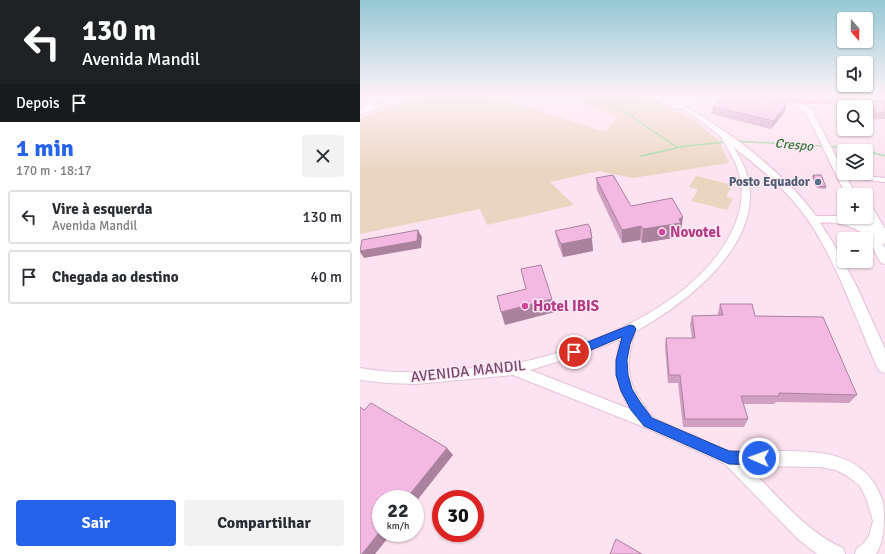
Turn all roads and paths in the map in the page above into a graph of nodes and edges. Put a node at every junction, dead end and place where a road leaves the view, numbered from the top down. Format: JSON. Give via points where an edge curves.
{"nodes":[{"id":1,"x":705,"y":122,"type":"edge"},
{"id":2,"x":707,"y":122,"type":"edge"},
{"id":3,"x":814,"y":122,"type":"edge"},
{"id":4,"x":821,"y":122,"type":"edge"},
{"id":5,"x":719,"y":131,"type":"junction"},
{"id":6,"x":837,"y":151,"type":"edge"},
{"id":7,"x":873,"y":178,"type":"edge"},
{"id":8,"x":885,"y":180,"type":"edge"},
{"id":9,"x":847,"y":188,"type":"edge"},
{"id":10,"x":873,"y":218,"type":"edge"},
{"id":11,"x":813,"y":220,"type":"junction"},
{"id":12,"x":866,"y":232,"type":"edge"},
{"id":13,"x":873,"y":238,"type":"edge"},
{"id":14,"x":885,"y":240,"type":"edge"},
{"id":15,"x":885,"y":260,"type":"edge"},
{"id":16,"x":630,"y":329,"type":"junction"},
{"id":17,"x":885,"y":366,"type":"edge"},
{"id":18,"x":513,"y":369,"type":"junction"},
{"id":19,"x":360,"y":374,"type":"edge"},
{"id":20,"x":648,"y":422,"type":"junction"},
{"id":21,"x":729,"y":458,"type":"junction"},
{"id":22,"x":837,"y":554,"type":"edge"},
{"id":23,"x":863,"y":554,"type":"edge"}],
"edges":[{"from":1,"to":5,"type":"main road"},
{"from":2,"to":5,"type":"main road"},
{"from":3,"to":9,"type":"main road"},
{"from":4,"to":6,"type":"main road"},
{"from":5,"to":11,"type":"main road","via":[[784,185]]},
{"from":5,"to":16,"type":"street","name":"AVENIDA MANDIL","via":[[741,167],[746,192],[742,219],[727,250],[696,285]]},
{"from":7,"to":8,"type":"street"},
{"from":10,"to":14,"type":"main road"},
{"from":11,"to":12,"type":"main road","via":[[826,218],[850,221]]},
{"from":11,"to":17,"type":"main road","via":[[849,285]]},
{"from":13,"to":15,"type":"main road"},
{"from":16,"to":18,"type":"street","name":"AVENIDA MANDIL","via":[[574,352]]},
{"from":16,"to":20,"type":"street","via":[[621,360],[622,375],[635,406]]},
{"from":18,"to":19,"type":"street","name":"AVENIDA MANDIL","via":[[456,376],[396,378]]},
{"from":18,"to":20,"type":"street"},
{"from":20,"to":21,"type":"street"},
{"from":21,"to":22,"type":"street","via":[[804,533],[823,548]]},
{"from":21,"to":23,"type":"street","via":[[820,460],[837,463],[851,470],[865,481],[874,498],[881,521],[876,540],[870,550]]}]}
